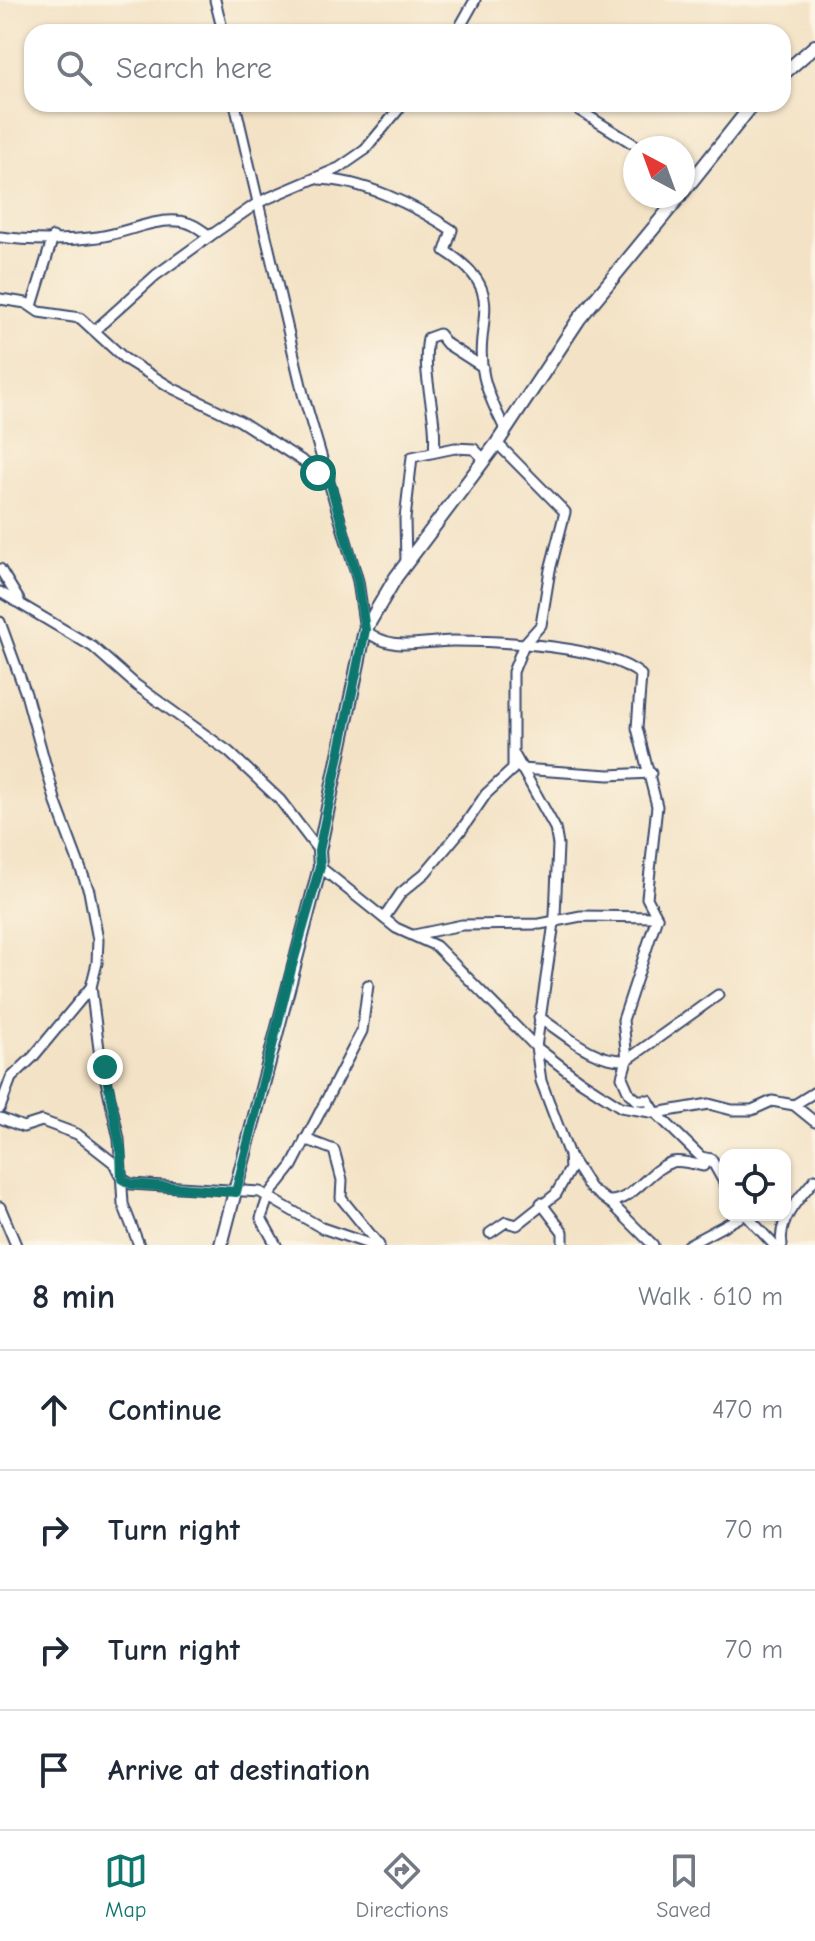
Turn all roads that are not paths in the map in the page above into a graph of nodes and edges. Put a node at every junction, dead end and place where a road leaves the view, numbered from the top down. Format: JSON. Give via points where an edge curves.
{"nodes":[{"id":1,"x":215,"y":0,"type":"edge"},
{"id":2,"x":475,"y":0,"type":"edge"},
{"id":3,"x":221,"y":24,"type":"edge"},
{"id":4,"x":465,"y":24,"type":"edge"},
{"id":5,"x":815,"y":46,"type":"edge"},
{"id":6,"x":791,"y":67,"type":"edge"},
{"id":7,"x":237,"y":112,"type":"edge"},
{"id":8,"x":396,"y":112,"type":"edge"},
{"id":9,"x":582,"y":112,"type":"edge"},
{"id":10,"x":746,"y":112,"type":"edge"},
{"id":11,"x":623,"y":137,"type":"edge"},
{"id":12,"x":695,"y":174,"type":"edge"},
{"id":13,"x":314,"y":179,"type":"junction"},
{"id":14,"x":259,"y":202,"type":"junction"},
{"id":15,"x":667,"y":208,"type":"edge"},
{"id":16,"x":210,"y":236,"type":"junction"},
{"id":17,"x":0,"y":237,"type":"edge"},
{"id":18,"x":53,"y":237,"type":"junction"},
{"id":19,"x":0,"y":299,"type":"edge"},
{"id":20,"x":32,"y":306,"type":"junction"},
{"id":21,"x":95,"y":330,"type":"junction"},
{"id":22,"x":483,"y":367,"type":"junction"},
{"id":23,"x":505,"y":429,"type":"junction"},
{"id":24,"x":497,"y":443,"type":"junction"},
{"id":25,"x":434,"y":452,"type":"junction"},
{"id":26,"x":483,"y":458,"type":"junction"},
{"id":27,"x":329,"y":478,"type":"junction"},
{"id":28,"x":406,"y":562,"type":"junction"},
{"id":29,"x":0,"y":569,"type":"edge"},
{"id":30,"x":0,"y":592,"type":"edge"},
{"id":31,"x":21,"y":602,"type":"junction"},
{"id":32,"x":0,"y":622,"type":"edge"},
{"id":33,"x":365,"y":630,"type":"junction"},
{"id":34,"x":524,"y":644,"type":"junction"},
{"id":35,"x":515,"y":754,"type":"junction"},
{"id":36,"x":521,"y":769,"type":"junction"},
{"id":37,"x":651,"y":773,"type":"junction"},
{"id":38,"x":319,"y":851,"type":"junction"},
{"id":39,"x":320,"y":867,"type":"junction"},
{"id":40,"x":657,"y":917,"type":"junction"},
{"id":41,"x":384,"y":918,"type":"junction"},
{"id":42,"x":554,"y":922,"type":"junction"},
{"id":43,"x":414,"y":935,"type":"junction"},
{"id":44,"x":368,"y":985,"type":"dead end"},
{"id":45,"x":91,"y":987,"type":"junction"},
{"id":46,"x":718,"y":995,"type":"dead end"},
{"id":47,"x":539,"y":1017,"type":"junction"},
{"id":48,"x":536,"y":1047,"type":"junction"},
{"id":49,"x":627,"y":1060,"type":"junction"},
{"id":50,"x":815,"y":1092,"type":"edge"},
{"id":51,"x":794,"y":1105,"type":"junction"},
{"id":52,"x":0,"y":1108,"type":"edge"},
{"id":53,"x":656,"y":1113,"type":"junction"},
{"id":54,"x":0,"y":1118,"type":"edge"},
{"id":55,"x":815,"y":1122,"type":"edge"},
{"id":56,"x":305,"y":1139,"type":"junction"},
{"id":57,"x":569,"y":1155,"type":"junction"},
{"id":58,"x":711,"y":1159,"type":"junction"},
{"id":59,"x":719,"y":1173,"type":"edge"},
{"id":60,"x":122,"y":1179,"type":"junction"},
{"id":61,"x":815,"y":1179,"type":"edge"},
{"id":62,"x":236,"y":1192,"type":"junction"},
{"id":63,"x":269,"y":1195,"type":"junction"},
{"id":64,"x":608,"y":1201,"type":"junction"},
{"id":65,"x":541,"y":1203,"type":"junction"},
{"id":66,"x":791,"y":1204,"type":"edge"},
{"id":67,"x":0,"y":1207,"type":"edge"},
{"id":68,"x":734,"y":1221,"type":"edge"},
{"id":69,"x":751,"y":1221,"type":"edge"},
{"id":70,"x":785,"y":1221,"type":"edge"},
{"id":71,"x":490,"y":1233,"type":"dead end"},
{"id":72,"x":16,"y":1245,"type":"edge"},
{"id":73,"x":139,"y":1245,"type":"edge"},
{"id":74,"x":221,"y":1245,"type":"edge"},
{"id":75,"x":276,"y":1245,"type":"edge"},
{"id":76,"x":372,"y":1245,"type":"edge"},
{"id":77,"x":379,"y":1245,"type":"edge"},
{"id":78,"x":563,"y":1245,"type":"edge"},
{"id":79,"x":653,"y":1245,"type":"edge"},
{"id":80,"x":688,"y":1245,"type":"edge"},
{"id":81,"x":774,"y":1245,"type":"edge"},
{"id":82,"x":782,"y":1245,"type":"edge"}],
"edges":[{"from":1,"to":3,"type":"street"},
{"from":2,"to":4,"type":"street"},
{"from":5,"to":6,"type":"street"},
{"from":7,"to":14,"type":"street"},
{"from":8,"to":13,"type":"street","via":[[365,150]]},
{"from":9,"to":11,"type":"street"},
{"from":10,"to":12,"type":"street"},
{"from":13,"to":14,"type":"street"},
{"from":13,"to":22,"type":"street","via":[[350,182],[452,230],[445,251],[467,267],[486,298]]},
{"from":14,"to":16,"type":"street"},
{"from":14,"to":27,"type":"street","via":[[303,394]]},
{"from":15,"to":23,"type":"street","via":[[579,319]]},
{"from":16,"to":18,"type":"street","via":[[176,220],[97,237]]},
{"from":16,"to":21,"type":"street"},
{"from":17,"to":18,"type":"street"},
{"from":18,"to":20,"type":"street"},
{"from":19,"to":20,"type":"street"},
{"from":20,"to":21,"type":"street","via":[[39,312],[80,318]]},
{"from":21,"to":27,"type":"street","via":[[125,359],[240,421]]},
{"from":22,"to":23,"type":"street"},
{"from":22,"to":25,"type":"street","via":[[439,334],[428,338]]},
{"from":23,"to":24,"type":"street"},
{"from":24,"to":26,"type":"street"},
{"from":24,"to":34,"type":"street","via":[[565,512],[541,625]]},
{"from":25,"to":26,"type":"street","via":[[474,449]]},
{"from":25,"to":28,"type":"street","via":[[412,457]]},
{"from":26,"to":28,"type":"street"},
{"from":27,"to":33,"type":"street","via":[[358,581]]},
{"from":28,"to":33,"type":"street"},
{"from":29,"to":31,"type":"street"},
{"from":30,"to":31,"type":"street"},
{"from":31,"to":38,"type":"street","via":[[93,647],[229,752],[280,800]]},
{"from":32,"to":45,"type":"street","via":[[89,891],[98,940]]},
{"from":33,"to":34,"type":"street","via":[[389,644]]},
{"from":33,"to":38,"type":"street"},
{"from":34,"to":35,"type":"street","via":[[513,672]]},
{"from":34,"to":37,"type":"street","via":[[615,661],[641,675],[637,728]]},
{"from":35,"to":36,"type":"street"},
{"from":35,"to":41,"type":"street","via":[[513,769],[486,794]]},
{"from":36,"to":37,"type":"street"},
{"from":36,"to":42,"type":"street","via":[[555,828]]},
{"from":37,"to":40,"type":"street","via":[[657,806],[647,898]]},
{"from":38,"to":39,"type":"street"},
{"from":39,"to":41,"type":"street"},
{"from":39,"to":62,"type":"street"},
{"from":40,"to":42,"type":"street","via":[[581,916]]},
{"from":40,"to":49,"type":"street","via":[[623,1020]]},
{"from":41,"to":43,"type":"street"},
{"from":42,"to":43,"type":"street","via":[[444,926]]},
{"from":42,"to":47,"type":"street"},
{"from":43,"to":48,"type":"street","via":[[436,946]]},
{"from":44,"to":56,"type":"street","via":[[362,1031]]},
{"from":45,"to":52,"type":"street","via":[[11,1078]]},
{"from":45,"to":60,"type":"street"},
{"from":46,"to":49,"type":"street"},
{"from":47,"to":48,"type":"street"},
{"from":47,"to":49,"type":"street","via":[[592,1053]]},
{"from":48,"to":53,"type":"street","via":[[600,1096],[621,1107]]},
{"from":48,"to":57,"type":"street","via":[[541,1081]]},
{"from":49,"to":53,"type":"street","via":[[622,1077],[629,1093],[648,1100]]},
{"from":50,"to":51,"type":"street"},
{"from":51,"to":53,"type":"street","via":[[772,1101],[752,1110],[732,1110],[709,1104]]},
{"from":51,"to":55,"type":"street"},
{"from":53,"to":58,"type":"street","via":[[701,1157]]},
{"from":54,"to":60,"type":"street","via":[[23,1127],[42,1121],[77,1134],[114,1163]]},
{"from":56,"to":63,"type":"street"},
{"from":56,"to":77,"type":"street","via":[[334,1150],[341,1198]]},
{"from":57,"to":64,"type":"street","via":[[590,1188]]},
{"from":57,"to":65,"type":"street","via":[[567,1179]]},
{"from":58,"to":59,"type":"street"},
{"from":58,"to":64,"type":"street","via":[[703,1166],[671,1163],[624,1199]]},
{"from":60,"to":62,"type":"street"},
{"from":60,"to":73,"type":"street","via":[[127,1218]]},
{"from":61,"to":66,"type":"street"},
{"from":62,"to":63,"type":"street"},
{"from":62,"to":74,"type":"street"},
{"from":63,"to":75,"type":"street","via":[[261,1218]]},
{"from":63,"to":76,"type":"street","via":[[322,1228]]},
{"from":64,"to":79,"type":"street"},
{"from":65,"to":71,"type":"street","via":[[517,1225],[506,1222]]},
{"from":65,"to":78,"type":"street","via":[[563,1232]]},
{"from":67,"to":72,"type":"street"},
{"from":68,"to":80,"type":"street"},
{"from":69,"to":81,"type":"street"},
{"from":70,"to":82,"type":"street"}]}
